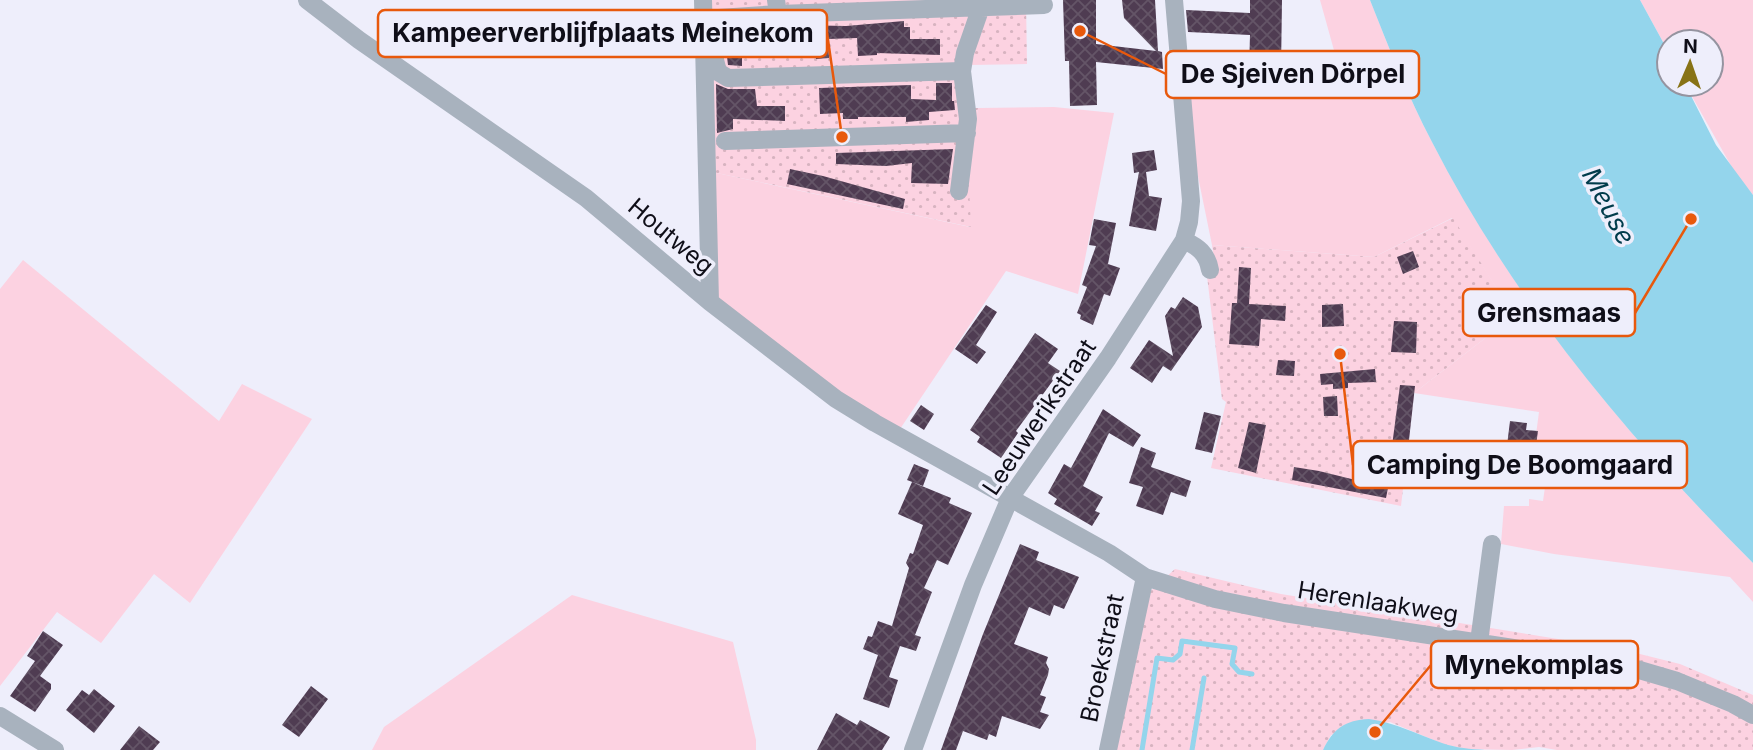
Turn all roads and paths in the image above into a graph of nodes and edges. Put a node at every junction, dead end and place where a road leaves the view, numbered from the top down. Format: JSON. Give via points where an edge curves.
{"nodes":[{"id":1,"x":307,"y":0,"type":"edge"},
{"id":2,"x":703,"y":0,"type":"edge"},
{"id":3,"x":1174,"y":0,"type":"edge"},
{"id":4,"x":979,"y":3,"type":"edge"},
{"id":5,"x":1044,"y":5,"type":"dead end"},
{"id":6,"x":841,"y":6,"type":"edge"},
{"id":7,"x":777,"y":7,"type":"edge"},
{"id":8,"x":709,"y":19,"type":"junction"},
{"id":9,"x":962,"y":71,"type":"junction"},
{"id":10,"x":967,"y":133,"type":"junction"},
{"id":11,"x":725,"y":141,"type":"dead end"},
{"id":12,"x":958,"y":191,"type":"dead end"},
{"id":13,"x":1184,"y":240,"type":"junction"},
{"id":14,"x":1210,"y":270,"type":"dead end"},
{"id":15,"x":710,"y":302,"type":"junction"},
{"id":16,"x":1010,"y":498,"type":"junction"},
{"id":17,"x":1492,"y":544,"type":"dead end"},
{"id":18,"x":1144,"y":577,"type":"junction"},
{"id":19,"x":1479,"y":642,"type":"junction"},
{"id":20,"x":1753,"y":715,"type":"edge"},
{"id":21,"x":0,"y":716,"type":"edge"},
{"id":22,"x":55,"y":750,"type":"edge"},
{"id":23,"x":913,"y":750,"type":"edge"},
{"id":24,"x":1108,"y":750,"type":"edge"}],
"edges":[{"from":1,"to":15,"type":"street","name":"Houtweg","via":[[586,198]]},
{"from":2,"to":8,"type":"street"},
{"from":3,"to":13,"type":"street","name":"Leeuwerikstraat","via":[[1191,201]]},
{"from":4,"to":5,"type":"street"},
{"from":4,"to":6,"type":"street"},
{"from":4,"to":9,"type":"street"},
{"from":6,"to":7,"type":"street"},
{"from":7,"to":8,"type":"street"},
{"from":8,"to":9,"type":"street","via":[[718,72],[727,78]]},
{"from":8,"to":15,"type":"street"},
{"from":9,"to":10,"type":"street"},
{"from":10,"to":11,"type":"street"},
{"from":10,"to":12,"type":"street"},
{"from":13,"to":14,"type":"street","via":[[1205,255]]},
{"from":13,"to":16,"type":"street","name":"Leeuwerikstraat"},
{"from":15,"to":16,"type":"street","name":"Houtweg","via":[[856,412]]},
{"from":16,"to":18,"type":"street","name":"Herenlaakweg"},
{"from":16,"to":23,"type":"street","name":"Leeuwerikstraat"},
{"from":17,"to":19,"type":"street"},
{"from":18,"to":19,"type":"street","name":"Herenlaakweg","via":[[1215,599],[1284,613]]},
{"from":18,"to":24,"type":"street","name":"Broekstraat"},
{"from":19,"to":20,"type":"street","name":"Herenlaakweg","via":[[1619,664],[1677,681]]},
{"from":21,"to":22,"type":"street"}]}
